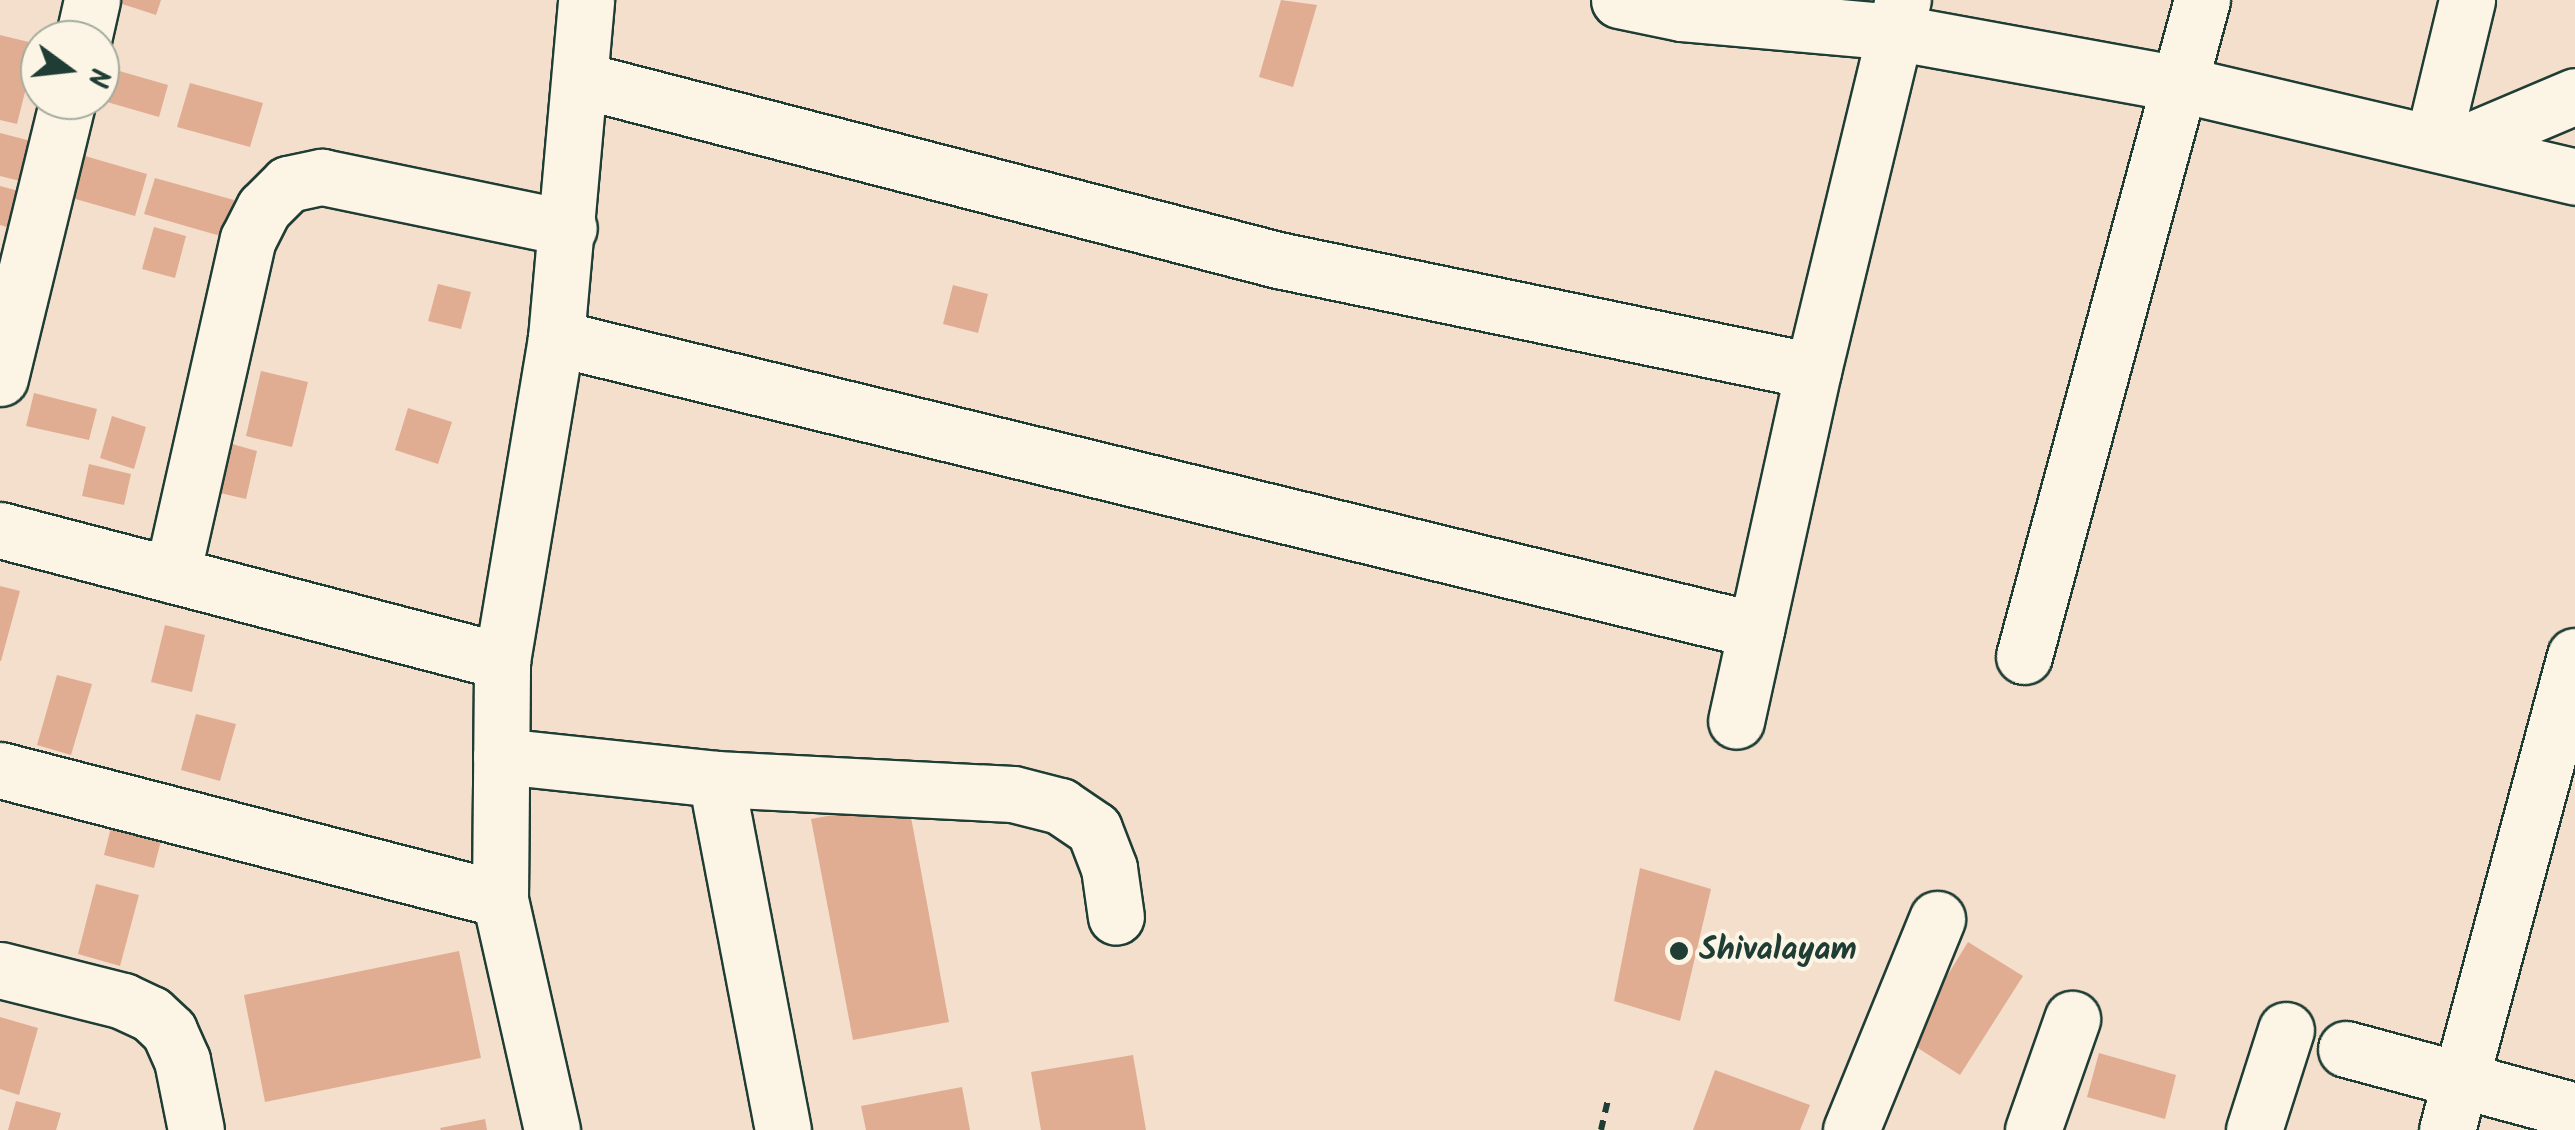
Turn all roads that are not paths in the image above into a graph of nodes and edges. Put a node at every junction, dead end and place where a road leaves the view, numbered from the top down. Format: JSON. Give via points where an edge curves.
{"nodes":[{"id":1,"x":586,"y":0,"type":"edge"},
{"id":2,"x":1618,"y":0,"type":"edge"},
{"id":3,"x":2202,"y":0,"type":"edge"},
{"id":4,"x":2467,"y":0,"type":"edge"},
{"id":5,"x":1684,"y":7,"type":"edge"},
{"id":6,"x":1898,"y":16,"type":"edge"},
{"id":7,"x":581,"y":80,"type":"junction"},
{"id":8,"x":2180,"y":84,"type":"junction"},
{"id":9,"x":2575,"y":96,"type":"edge"},
{"id":10,"x":63,"y":120,"type":"edge"},
{"id":11,"x":2444,"y":144,"type":"junction"},
{"id":12,"x":2575,"y":177,"type":"edge"},
{"id":13,"x":569,"y":228,"type":"junction"},
{"id":14,"x":556,"y":338,"type":"junction"},
{"id":15,"x":1813,"y":370,"type":"junction"},
{"id":16,"x":0,"y":378,"type":"edge"},
{"id":17,"x":0,"y":530,"type":"edge"},
{"id":18,"x":172,"y":575,"type":"junction"},
{"id":19,"x":1756,"y":630,"type":"junction"},
{"id":20,"x":2024,"y":656,"type":"dead end"},
{"id":21,"x":2575,"y":656,"type":"edge"},
{"id":22,"x":502,"y":661,"type":"junction"},
{"id":23,"x":1736,"y":721,"type":"dead end"},
{"id":24,"x":501,"y":756,"type":"junction"},
{"id":25,"x":0,"y":770,"type":"edge"},
{"id":26,"x":716,"y":779,"type":"junction"},
{"id":27,"x":500,"y":899,"type":"junction"},
{"id":28,"x":1116,"y":917,"type":"dead end"},
{"id":29,"x":1937,"y":919,"type":"dead end"},
{"id":30,"x":0,"y":970,"type":"edge"},
{"id":31,"x":2072,"y":1019,"type":"dead end"},
{"id":32,"x":2286,"y":1030,"type":"dead end"},
{"id":33,"x":2346,"y":1049,"type":"dead end"},
{"id":34,"x":2454,"y":1105,"type":"edge"},
{"id":35,"x":2575,"y":1111,"type":"edge"},
{"id":36,"x":196,"y":1130,"type":"edge"},
{"id":37,"x":552,"y":1130,"type":"edge"},
{"id":38,"x":783,"y":1130,"type":"edge"},
{"id":39,"x":1851,"y":1130,"type":"edge"},
{"id":40,"x":2033,"y":1130,"type":"edge"},
{"id":41,"x":2254,"y":1130,"type":"edge"}],
"edges":[{"from":1,"to":7,"type":"street"},
{"from":2,"to":5,"type":"street"},
{"from":3,"to":8,"type":"street"},
{"from":4,"to":11,"type":"street"},
{"from":5,"to":6,"type":"street"},
{"from":6,"to":8,"type":"street"},
{"from":6,"to":15,"type":"street"},
{"from":7,"to":13,"type":"street"},
{"from":7,"to":15,"type":"street","via":[[1278,260]]},
{"from":8,"to":11,"type":"street"},
{"from":8,"to":20,"type":"street"},
{"from":9,"to":11,"type":"street"},
{"from":10,"to":16,"type":"street"},
{"from":11,"to":12,"type":"street"},
{"from":13,"to":14,"type":"street"},
{"from":13,"to":18,"type":"street","via":[[322,177],[288,184],[264,208],[248,239]]},
{"from":14,"to":19,"type":"street"},
{"from":14,"to":22,"type":"street"},
{"from":15,"to":19,"type":"street"},
{"from":17,"to":18,"type":"street"},
{"from":18,"to":22,"type":"street"},
{"from":19,"to":23,"type":"street"},
{"from":21,"to":34,"type":"street"},
{"from":22,"to":24,"type":"street"},
{"from":24,"to":26,"type":"street"},
{"from":24,"to":27,"type":"street"},
{"from":25,"to":27,"type":"street"},
{"from":26,"to":28,"type":"street","via":[[1012,794],[1060,806],[1094,829],[1109,868]]},
{"from":26,"to":38,"type":"street"},
{"from":27,"to":37,"type":"street"},
{"from":29,"to":39,"type":"street"},
{"from":30,"to":36,"type":"street","via":[[150,1014],[169,1031],[182,1060]]},
{"from":31,"to":40,"type":"street"},
{"from":32,"to":41,"type":"street"},
{"from":33,"to":34,"type":"street"},
{"from":34,"to":35,"type":"street"}]}
